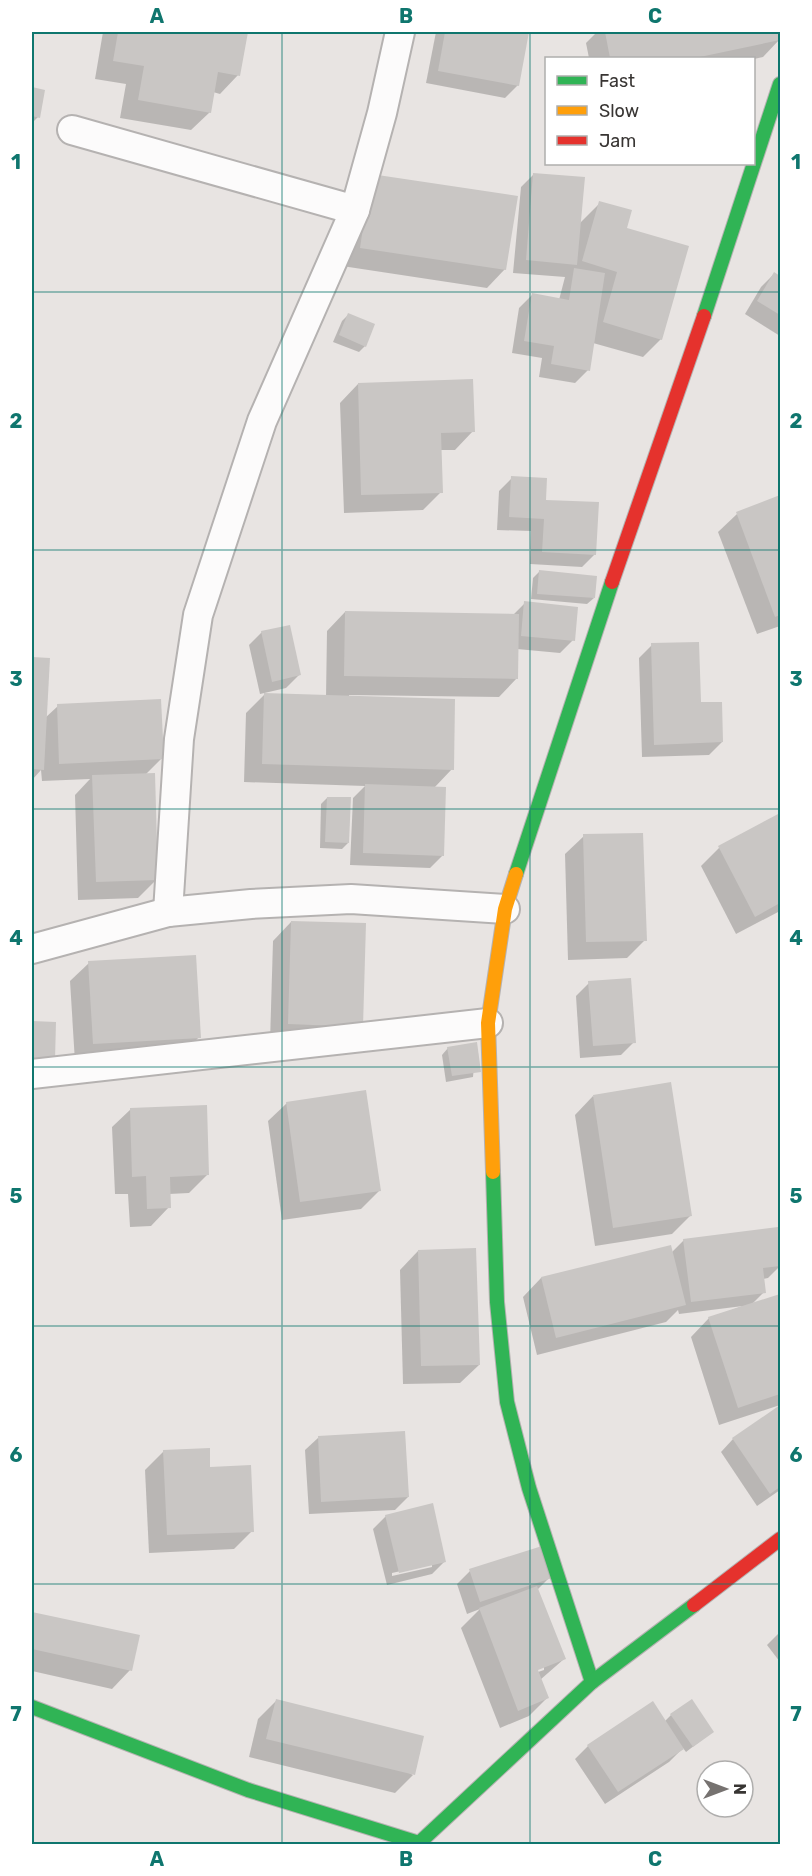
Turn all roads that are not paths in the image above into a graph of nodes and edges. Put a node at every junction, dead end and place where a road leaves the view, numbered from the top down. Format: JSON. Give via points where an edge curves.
{"nodes":[{"id":1,"x":400,"y":32,"type":"edge"},
{"id":2,"x":780,"y":84,"type":"edge"},
{"id":3,"x":72,"y":130,"type":"dead end"},
{"id":4,"x":755,"y":161,"type":"edge"},
{"id":5,"x":754,"y":165,"type":"edge"},
{"id":6,"x":355,"y":210,"type":"junction"},
{"id":7,"x":505,"y":909,"type":"junction"},
{"id":8,"x":168,"y":912,"type":"junction"},
{"id":9,"x":32,"y":949,"type":"edge"},
{"id":10,"x":488,"y":1023,"type":"junction"},
{"id":11,"x":32,"y":1074,"type":"edge"},
{"id":12,"x":780,"y":1539,"type":"edge"},
{"id":13,"x":592,"y":1682,"type":"junction"},
{"id":14,"x":32,"y":1707,"type":"edge"},
{"id":15,"x":419,"y":1844,"type":"edge"}],
"edges":[{"from":1,"to":6,"type":"street"},
{"from":2,"to":4,"type":"street"},
{"from":3,"to":6,"type":"street"},
{"from":5,"to":7,"type":"street","via":[[681,387],[594,631]]},
{"from":6,"to":8,"type":"street","via":[[262,421],[198,615],[179,739]]},
{"from":7,"to":8,"type":"street","via":[[351,899]]},
{"from":7,"to":10,"type":"street"},
{"from":8,"to":9,"type":"street"},
{"from":10,"to":11,"type":"street"},
{"from":10,"to":13,"type":"street","via":[[497,1302],[507,1402],[529,1488]]},
{"from":12,"to":13,"type":"street"},
{"from":13,"to":15,"type":"street"},
{"from":14,"to":15,"type":"street","via":[[248,1790]]}]}
